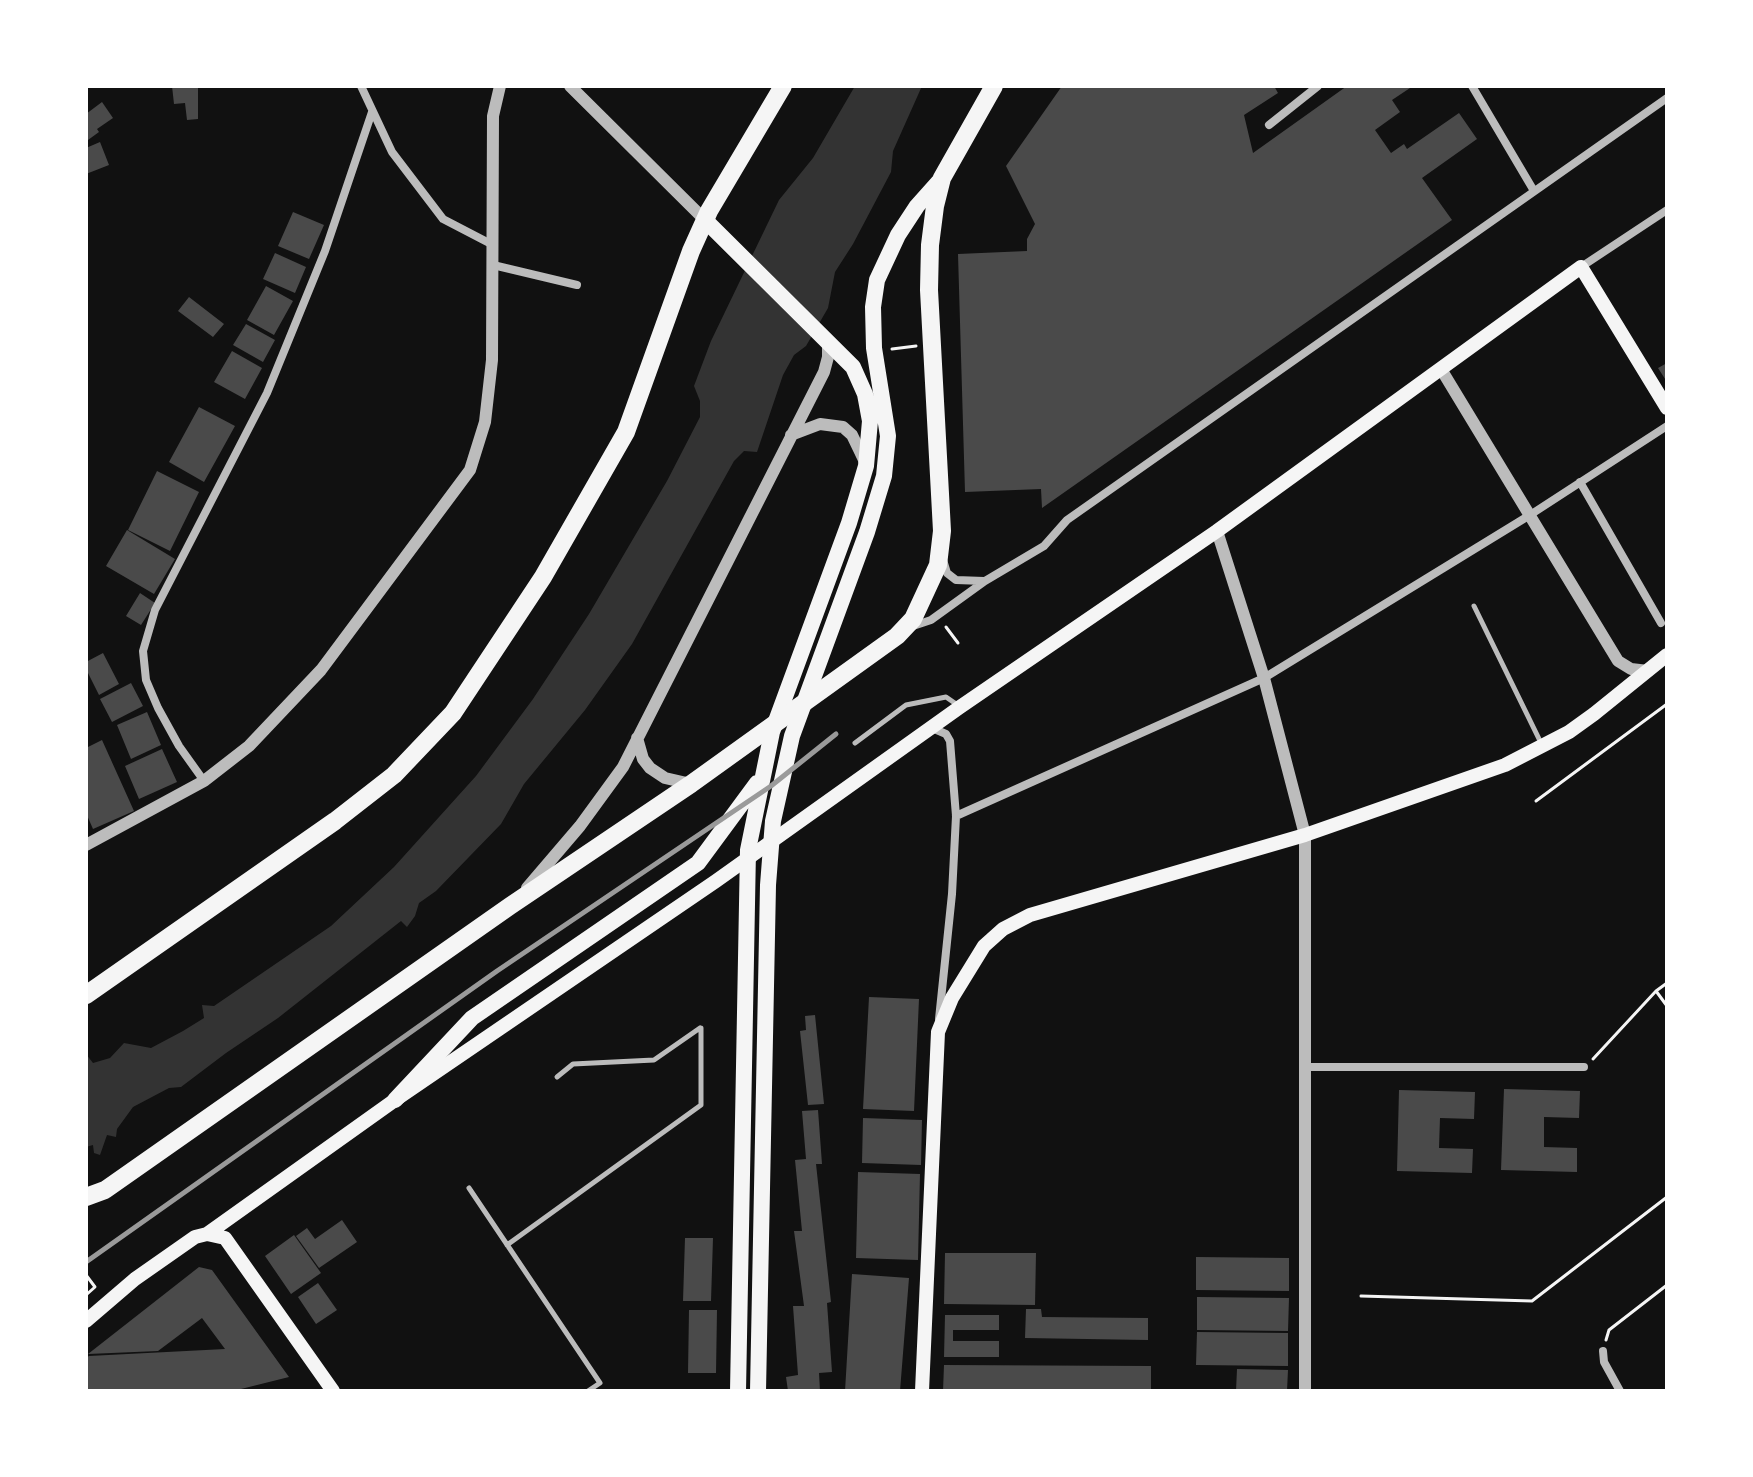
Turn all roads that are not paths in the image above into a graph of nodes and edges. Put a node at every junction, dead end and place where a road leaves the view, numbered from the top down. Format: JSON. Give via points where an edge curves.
{"nodes":[{"id":1,"x":361,"y":86,"type":"edge"},
{"id":2,"x":500,"y":86,"type":"edge"},
{"id":3,"x":570,"y":86,"type":"edge"},
{"id":4,"x":783,"y":86,"type":"edge"},
{"id":5,"x":994,"y":86,"type":"edge"},
{"id":6,"x":1318,"y":86,"type":"edge"},
{"id":7,"x":1472,"y":86,"type":"edge"},
{"id":8,"x":1667,"y":98,"type":"edge"},
{"id":9,"x":372,"y":112,"type":"junction"},
{"id":10,"x":1269,"y":125,"type":"dead end"},
{"id":11,"x":942,"y":178,"type":"junction"},
{"id":12,"x":1534,"y":191,"type":"junction"},
{"id":13,"x":1667,"y":210,"type":"edge"},
{"id":14,"x":705,"y":220,"type":"junction"},
{"id":15,"x":493,"y":245,"type":"junction"},
{"id":16,"x":493,"y":265,"type":"junction"},
{"id":17,"x":1581,"y":267,"type":"junction"},
{"id":18,"x":577,"y":285,"type":"dead end"},
{"id":19,"x":823,"y":337,"type":"junction"},
{"id":20,"x":1441,"y":369,"type":"junction"},
{"id":21,"x":1667,"y":408,"type":"edge"},
{"id":22,"x":1667,"y":426,"type":"edge"},
{"id":23,"x":791,"y":435,"type":"junction"},
{"id":24,"x":866,"y":466,"type":"junction"},
{"id":25,"x":1580,"y":482,"type":"junction"},
{"id":26,"x":1530,"y":515,"type":"junction"},
{"id":27,"x":1217,"y":531,"type":"junction"},
{"id":28,"x":941,"y":546,"type":"junction"},
{"id":29,"x":985,"y":581,"type":"junction"},
{"id":30,"x":1474,"y":606,"type":"dead end"},
{"id":31,"x":1661,"y":623,"type":"dead end"},
{"id":32,"x":901,"y":632,"type":"junction"},
{"id":33,"x":1667,"y":655,"type":"edge"},
{"id":34,"x":1648,"y":671,"type":"junction"},
{"id":35,"x":1264,"y":678,"type":"junction"},
{"id":36,"x":960,"y":707,"type":"junction"},
{"id":37,"x":932,"y":727,"type":"junction"},
{"id":38,"x":637,"y":738,"type":"junction"},
{"id":39,"x":855,"y":743,"type":"dead end"},
{"id":40,"x":1542,"y":746,"type":"junction"},
{"id":41,"x":761,"y":779,"type":"junction"},
{"id":42,"x":204,"y":781,"type":"junction"},
{"id":43,"x":691,"y":784,"type":"junction"},
{"id":44,"x":956,"y":816,"type":"junction"},
{"id":45,"x":1305,"y":835,"type":"junction"},
{"id":46,"x":86,"y":845,"type":"edge"},
{"id":47,"x":510,"y":906,"type":"junction"},
{"id":48,"x":86,"y":995,"type":"edge"},
{"id":49,"x":938,"y":1032,"type":"junction"},
{"id":50,"x":1305,"y":1067,"type":"junction"},
{"id":51,"x":1584,"y":1067,"type":"road end"},
{"id":52,"x":557,"y":1077,"type":"dead end"},
{"id":53,"x":395,"y":1100,"type":"junction"},
{"id":54,"x":469,"y":1188,"type":"dead end"},
{"id":55,"x":86,"y":1197,"type":"edge"},
{"id":56,"x":207,"y":1234,"type":"junction"},
{"id":57,"x":507,"y":1245,"type":"junction"},
{"id":58,"x":86,"y":1321,"type":"edge"},
{"id":59,"x":1603,"y":1351,"type":"road end"},
{"id":60,"x":333,"y":1391,"type":"edge"},
{"id":61,"x":588,"y":1391,"type":"edge"},
{"id":62,"x":738,"y":1391,"type":"edge"},
{"id":63,"x":758,"y":1391,"type":"edge"},
{"id":64,"x":922,"y":1391,"type":"edge"},
{"id":65,"x":1305,"y":1391,"type":"edge"},
{"id":66,"x":1620,"y":1391,"type":"edge"}],
"edges":[{"from":1,"to":9,"type":"street"},
{"from":2,"to":15,"type":"street","via":[[493,116]]},
{"from":3,"to":14,"type":"street"},
{"from":4,"to":14,"type":"highway"},
{"from":5,"to":11,"type":"highway"},
{"from":6,"to":10,"type":"street"},
{"from":7,"to":12,"type":"street"},
{"from":8,"to":12,"type":"street"},
{"from":9,"to":15,"type":"street","via":[[392,152],[443,219]]},
{"from":9,"to":42,"type":"street","via":[[325,251],[267,393],[155,610],[143,651],[146,680],[158,708]]},
{"from":11,"to":28,"type":"highway","via":[[928,267]]},
{"from":11,"to":63,"type":"main road","via":[[898,235],[877,280],[874,348],[886,420],[884,476],[792,736],[773,821]]},
{"from":12,"to":29,"type":"street","via":[[1067,520],[1044,546]]},
{"from":13,"to":17,"type":"street"},
{"from":14,"to":19,"type":"main road"},
{"from":14,"to":48,"type":"highway","via":[[626,432],[543,577],[453,713],[382,784],[335,821]]},
{"from":15,"to":16,"type":"street"},
{"from":16,"to":18,"type":"street"},
{"from":16,"to":42,"type":"street","via":[[487,407],[470,470],[321,670],[249,746]]},
{"from":17,"to":20,"type":"main road"},
{"from":17,"to":21,"type":"main road"},
{"from":19,"to":23,"type":"street","via":[[828,357],[824,372]]},
{"from":19,"to":24,"type":"main road","via":[[853,367],[865,394],[870,437]]},
{"from":20,"to":26,"type":"street"},
{"from":20,"to":27,"type":"main road"},
{"from":22,"to":25,"type":"street"},
{"from":23,"to":24,"type":"street","via":[[820,424],[843,427]]},
{"from":23,"to":38,"type":"street"},
{"from":24,"to":41,"type":"main road","via":[[782,703]]},
{"from":25,"to":26,"type":"street"},
{"from":25,"to":31,"type":"street"},
{"from":26,"to":34,"type":"street","via":[[1618,661]]},
{"from":26,"to":35,"type":"street"},
{"from":27,"to":35,"type":"street"},
{"from":27,"to":36,"type":"main road"},
{"from":28,"to":29,"type":"street","via":[[944,567],[956,580]]},
{"from":28,"to":32,"type":"highway","via":[[930,587]]},
{"from":29,"to":32,"type":"street","via":[[931,620]]},
{"from":30,"to":40,"type":"lane"},
{"from":32,"to":43,"type":"highway"},
{"from":33,"to":34,"type":"main road"},
{"from":34,"to":40,"type":"main road"},
{"from":35,"to":44,"type":"street"},
{"from":35,"to":45,"type":"street"},
{"from":36,"to":37,"type":"main road"},
{"from":36,"to":39,"type":"lane","via":[[946,697],[906,705]]},
{"from":37,"to":44,"type":"street","via":[[950,741]]},
{"from":37,"to":53,"type":"main road"},
{"from":38,"to":43,"type":"street","via":[[650,768]]},
{"from":38,"to":47,"type":"street","via":[[606,793]]},
{"from":40,"to":45,"type":"main road","via":[[1464,781]]},
{"from":41,"to":53,"type":"main road","via":[[698,863],[472,1018]]},
{"from":41,"to":62,"type":"main road","via":[[748,850]]},
{"from":42,"to":46,"type":"street"},
{"from":43,"to":47,"type":"highway"},
{"from":44,"to":49,"type":"street"},
{"from":45,"to":49,"type":"main road","via":[[1030,915],[1003,929],[984,946]]},
{"from":45,"to":50,"type":"street"},
{"from":47,"to":55,"type":"highway","via":[[105,1190]]},
{"from":49,"to":64,"type":"main road"},
{"from":50,"to":51,"type":"street"},
{"from":50,"to":65,"type":"street"},
{"from":52,"to":57,"type":"lane","via":[[573,1064],[654,1060],[701,1028],[701,1105]]},
{"from":53,"to":56,"type":"main road"},
{"from":54,"to":57,"type":"lane"},
{"from":56,"to":58,"type":"main road","via":[[135,1279]]},
{"from":56,"to":60,"type":"main road","via":[[225,1238]]},
{"from":57,"to":61,"type":"lane","via":[[600,1383]]},
{"from":59,"to":66,"type":"street"}]}
